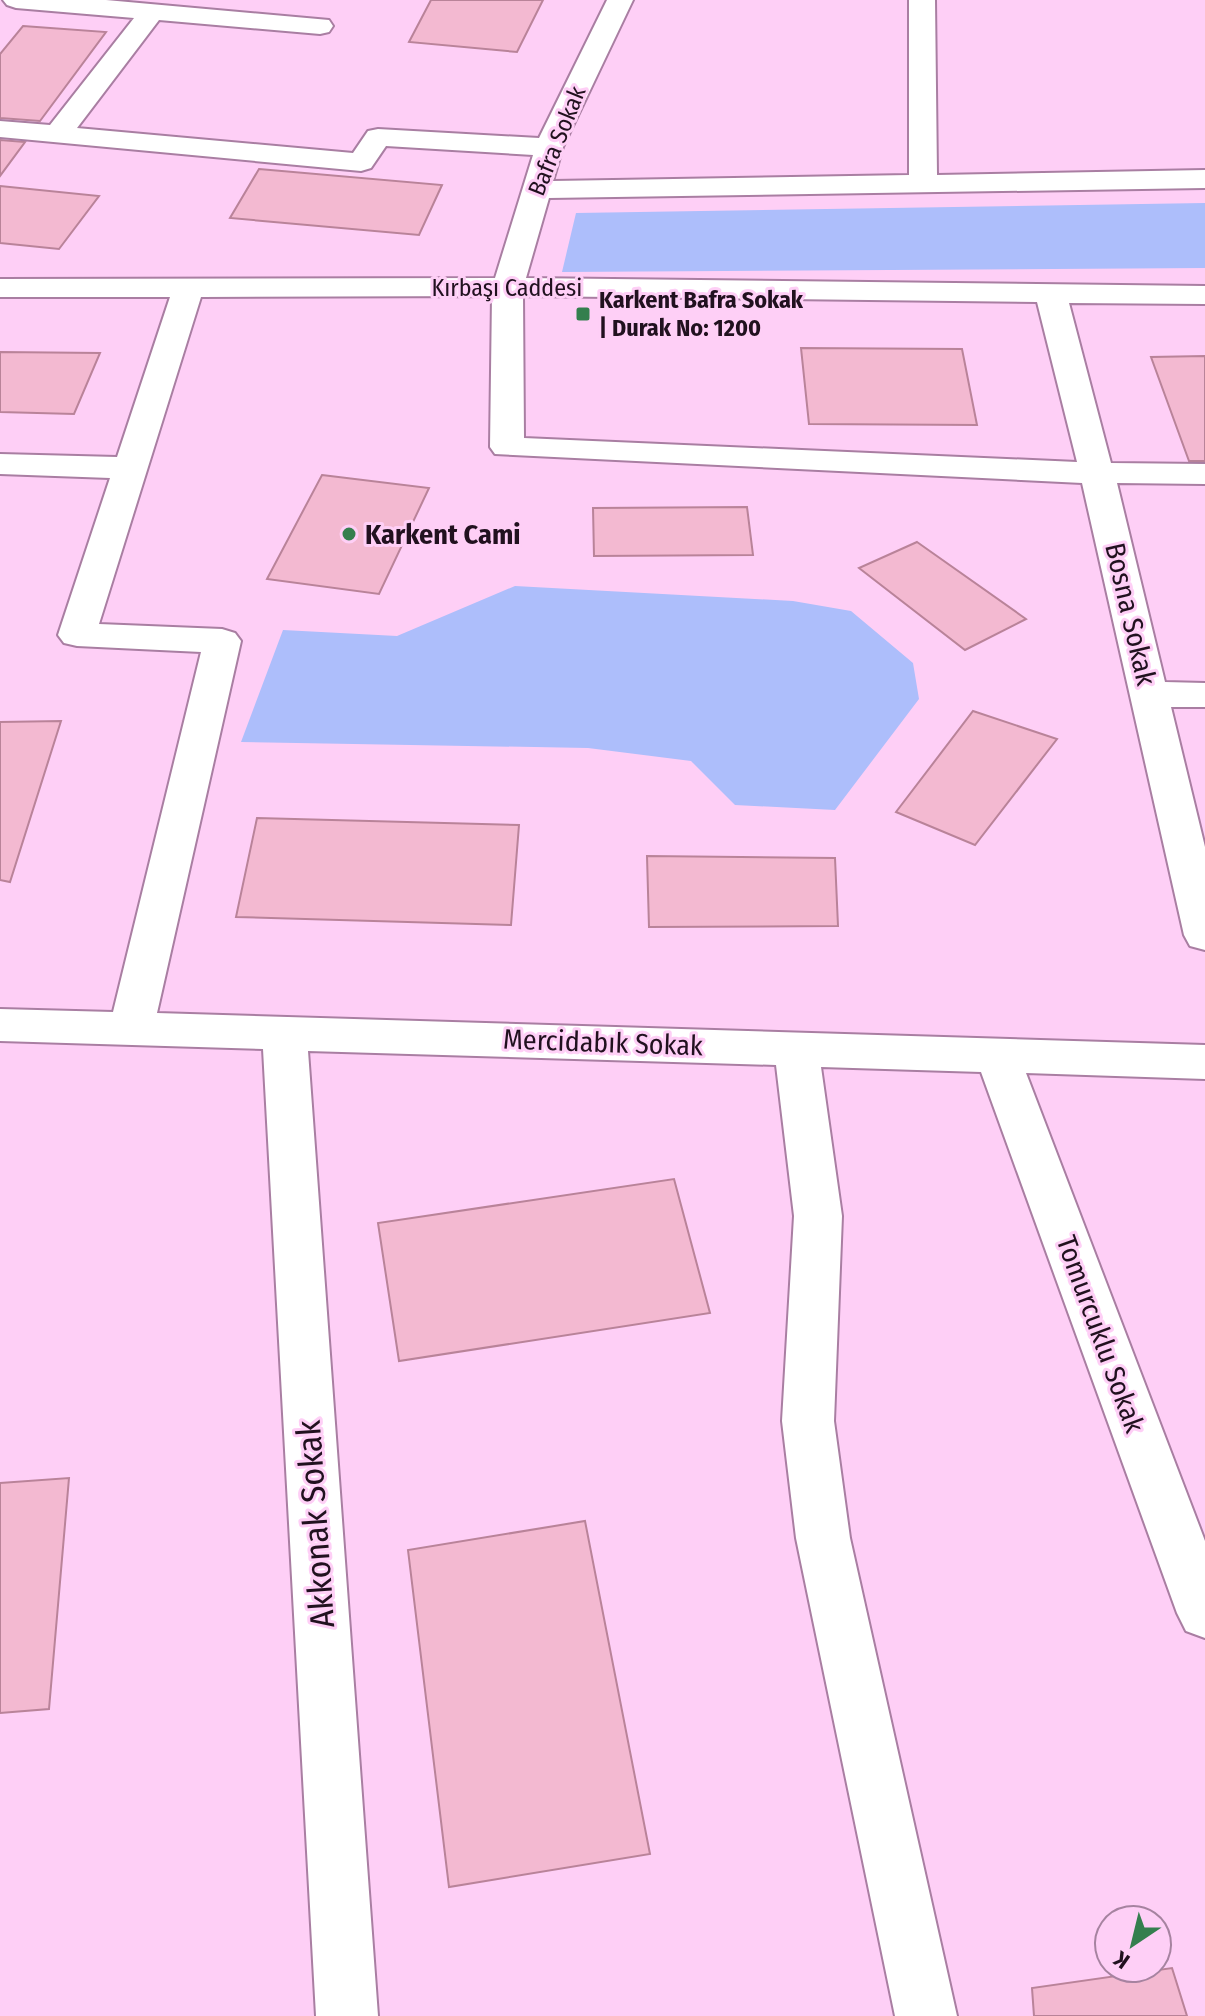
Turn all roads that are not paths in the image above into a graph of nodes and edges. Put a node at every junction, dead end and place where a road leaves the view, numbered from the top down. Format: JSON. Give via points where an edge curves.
{"nodes":[{"id":1,"x":16,"y":0,"type":"edge"},
{"id":2,"x":620,"y":0,"type":"edge"},
{"id":3,"x":922,"y":0,"type":"edge"},
{"id":4,"x":152,"y":12,"type":"junction"},
{"id":5,"x":320,"y":26,"type":"dead end"},
{"id":6,"x":0,"y":129,"type":"edge"},
{"id":7,"x":58,"y":134,"type":"junction"},
{"id":8,"x":549,"y":147,"type":"junction"},
{"id":9,"x":1205,"y":179,"type":"edge"},
{"id":10,"x":923,"y":184,"type":"junction"},
{"id":11,"x":535,"y":190,"type":"junction"},
{"id":12,"x":508,"y":287,"type":"junction"},
{"id":13,"x":0,"y":288,"type":"edge"},
{"id":14,"x":188,"y":289,"type":"junction"},
{"id":15,"x":1051,"y":295,"type":"junction"},
{"id":16,"x":1205,"y":295,"type":"edge"},
{"id":17,"x":0,"y":464,"type":"edge"},
{"id":18,"x":128,"y":468,"type":"junction"},
{"id":19,"x":1097,"y":473,"type":"junction"},
{"id":20,"x":1205,"y":474,"type":"edge"},
{"id":21,"x":1150,"y":694,"type":"junction"},
{"id":22,"x":1205,"y":695,"type":"edge"},
{"id":23,"x":1205,"y":935,"type":"edge"},
{"id":24,"x":0,"y":1025,"type":"edge"},
{"id":25,"x":132,"y":1027,"type":"junction"},
{"id":26,"x":284,"y":1032,"type":"junction"},
{"id":27,"x":796,"y":1049,"type":"junction"},
{"id":28,"x":997,"y":1055,"type":"junction"},
{"id":29,"x":1205,"y":1062,"type":"edge"},
{"id":30,"x":1205,"y":1613,"type":"edge"},
{"id":31,"x":347,"y":2016,"type":"edge"},
{"id":32,"x":926,"y":2016,"type":"edge"}],
"edges":[{"from":1,"to":4,"type":"street"},
{"from":2,"to":8,"type":"street","name":"Bafra Sokak"},
{"from":3,"to":10,"type":"street"},
{"from":4,"to":5,"type":"street"},
{"from":4,"to":7,"type":"street"},
{"from":6,"to":7,"type":"street"},
{"from":7,"to":8,"type":"street","via":[[361,162],[378,137]]},
{"from":8,"to":11,"type":"street","name":"Bafra Sokak"},
{"from":9,"to":10,"type":"street"},
{"from":10,"to":11,"type":"street"},
{"from":11,"to":12,"type":"street","name":"Bafra Sokak"},
{"from":12,"to":14,"type":"street","name":"Kırbaşı Caddesi"},
{"from":12,"to":15,"type":"street","name":"Kırbaşı Caddesi"},
{"from":12,"to":19,"type":"street","name":"Bafra Sokak","via":[[507,447]]},
{"from":13,"to":14,"type":"street","name":"Kırbaşı Caddesi"},
{"from":14,"to":18,"type":"street"},
{"from":15,"to":16,"type":"street","name":"Kırbaşı Caddesi"},
{"from":15,"to":19,"type":"street","name":"Bosna Sokak"},
{"from":17,"to":18,"type":"street"},
{"from":18,"to":25,"type":"street","via":[[77,635],[222,641]]},
{"from":19,"to":20,"type":"street"},
{"from":19,"to":21,"type":"street","name":"Bosna Sokak"},
{"from":21,"to":22,"type":"street"},
{"from":21,"to":23,"type":"street","name":"Bosna Sokak"},
{"from":24,"to":25,"type":"street","name":"Mercidabık Sokak"},
{"from":25,"to":26,"type":"street","name":"Mercidabık Sokak"},
{"from":26,"to":27,"type":"street","name":"Mercidabık Sokak"},
{"from":26,"to":31,"type":"street","name":"Akkonak Sokak"},
{"from":27,"to":28,"type":"street","name":"Mercidabık Sokak"},
{"from":27,"to":32,"type":"street","via":[[818,1216],[808,1421],[823,1538]]},
{"from":28,"to":29,"type":"street","name":"Mercidabık Sokak"},
{"from":28,"to":30,"type":"street","name":"Tomurcuklu Sokak"}]}
